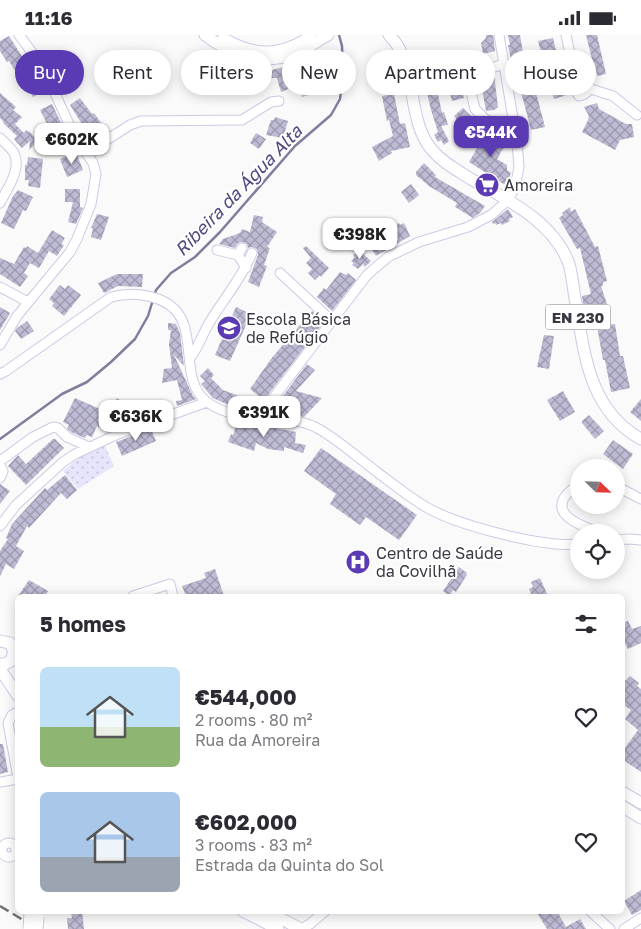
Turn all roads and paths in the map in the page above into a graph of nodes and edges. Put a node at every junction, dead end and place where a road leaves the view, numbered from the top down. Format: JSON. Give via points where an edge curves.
{"nodes":[{"id":1,"x":18,"y":35,"type":"edge"},
{"id":2,"x":205,"y":35,"type":"edge"},
{"id":3,"x":223,"y":35,"type":"edge"},
{"id":4,"x":311,"y":35,"type":"edge"},
{"id":5,"x":328,"y":35,"type":"edge"},
{"id":6,"x":389,"y":35,"type":"edge"},
{"id":7,"x":499,"y":35,"type":"edge"},
{"id":8,"x":566,"y":35,"type":"edge"},
{"id":9,"x":504,"y":64,"type":"junction"},
{"id":10,"x":279,"y":101,"type":"dead end"},
{"id":11,"x":637,"y":115,"type":"dead end"},
{"id":12,"x":516,"y":137,"type":"junction"},
{"id":13,"x":0,"y":138,"type":"edge"},
{"id":14,"x":86,"y":153,"type":"junction"},
{"id":15,"x":3,"y":191,"type":"edge"},
{"id":16,"x":508,"y":200,"type":"junction"},
{"id":17,"x":0,"y":203,"type":"edge"},
{"id":18,"x":217,"y":250,"type":"dead end"},
{"id":19,"x":252,"y":253,"type":"dead end"},
{"id":20,"x":246,"y":268,"type":"junction"},
{"id":21,"x":280,"y":273,"type":"dead end"},
{"id":22,"x":0,"y":287,"type":"edge"},
{"id":23,"x":28,"y":302,"type":"junction"},
{"id":24,"x":332,"y":321,"type":"junction"},
{"id":25,"x":0,"y":345,"type":"edge"},
{"id":26,"x":190,"y":358,"type":"junction"},
{"id":27,"x":0,"y":374,"type":"edge"},
{"id":28,"x":207,"y":402,"type":"junction"},
{"id":29,"x":258,"y":418,"type":"junction"},
{"id":30,"x":641,"y":439,"type":"edge"},
{"id":31,"x":89,"y":447,"type":"junction"},
{"id":32,"x":0,"y":461,"type":"edge"},
{"id":33,"x":0,"y":465,"type":"edge"},
{"id":34,"x":0,"y":477,"type":"edge"},
{"id":35,"x":570,"y":491,"type":"edge"},
{"id":36,"x":625,"y":491,"type":"edge"},
{"id":37,"x":641,"y":499,"type":"edge"},
{"id":38,"x":577,"y":524,"type":"edge"},
{"id":39,"x":0,"y":527,"type":"edge"},
{"id":40,"x":625,"y":539,"type":"edge"},
{"id":41,"x":641,"y":540,"type":"edge"},
{"id":42,"x":570,"y":543,"type":"edge"},
{"id":43,"x":139,"y":594,"type":"edge"},
{"id":44,"x":172,"y":594,"type":"edge"},
{"id":45,"x":15,"y":639,"type":"edge"},
{"id":46,"x":2,"y":641,"type":"edge"},
{"id":47,"x":15,"y":652,"type":"edge"},
{"id":48,"x":0,"y":664,"type":"edge"},
{"id":49,"x":0,"y":669,"type":"edge"},
{"id":50,"x":15,"y":691,"type":"edge"},
{"id":51,"x":15,"y":714,"type":"edge"},
{"id":52,"x":15,"y":762,"type":"edge"},
{"id":53,"x":15,"y":780,"type":"edge"},
{"id":54,"x":0,"y":782,"type":"edge"},
{"id":55,"x":625,"y":794,"type":"edge"},
{"id":56,"x":641,"y":803,"type":"edge"},
{"id":57,"x":625,"y":808,"type":"edge"},
{"id":58,"x":641,"y":817,"type":"edge"},
{"id":59,"x":34,"y":914,"type":"edge"},
{"id":60,"x":34,"y":914,"type":"edge"},
{"id":61,"x":249,"y":914,"type":"edge"},
{"id":62,"x":272,"y":914,"type":"edge"},
{"id":63,"x":321,"y":914,"type":"edge"},
{"id":64,"x":323,"y":914,"type":"edge"},
{"id":65,"x":593,"y":914,"type":"edge"},
{"id":66,"x":641,"y":918,"type":"edge"},
{"id":67,"x":29,"y":929,"type":"edge"},
{"id":68,"x":38,"y":929,"type":"edge"},
{"id":69,"x":278,"y":929,"type":"edge"},
{"id":70,"x":301,"y":929,"type":"edge"},
{"id":71,"x":319,"y":929,"type":"edge"},
{"id":72,"x":610,"y":929,"type":"edge"},
{"id":73,"x":624,"y":929,"type":"edge"}],
"edges":[{"from":1,"to":14,"type":"street","via":[[43,67],[74,135]]},
{"from":2,"to":5,"type":"main road","via":[[235,52],[273,58],[293,54]]},
{"from":3,"to":4,"type":"street","via":[[239,46],[273,52]]},
{"from":6,"to":16,"type":"main road","number":"EN 230","via":[[396,42],[404,61],[422,133],[431,149],[447,164]]},
{"from":7,"to":9,"type":"street"},
{"from":8,"to":11,"type":"street","via":[[576,81],[574,89],[579,95],[584,95],[588,88],[613,96]]},
{"from":9,"to":12,"type":"street"},
{"from":9,"to":12,"type":"street","via":[[471,74],[468,80],[475,109],[485,119]]},
{"from":10,"to":14,"type":"street","via":[[271,101],[242,121],[141,121]]},
{"from":12,"to":16,"type":"street","via":[[519,167],[515,187]]},
{"from":13,"to":15,"type":"street","via":[[14,153],[16,166]]},
{"from":14,"to":23,"type":"street","via":[[96,174],[83,226],[70,252]]},
{"from":15,"to":17,"type":"street"},
{"from":16,"to":24,"type":"street","via":[[491,215],[468,227],[419,242],[388,257],[367,275]]},
{"from":16,"to":30,"type":"main road","number":"EN 230","via":[[534,217],[560,246],[569,265],[587,367],[597,393],[615,419]]},
{"from":18,"to":20,"type":"street","via":[[240,251]]},
{"from":19,"to":20,"type":"street"},
{"from":20,"to":26,"type":"street","via":[[210,321]]},
{"from":21,"to":24,"type":"street"},
{"from":22,"to":23,"type":"street"},
{"from":23,"to":25,"type":"street"},
{"from":24,"to":29,"type":"street"},
{"from":26,"to":27,"type":"street","via":[[181,315],[174,308],[149,296],[123,293],[110,297]]},
{"from":26,"to":28,"type":"street","via":[[197,389]]},
{"from":28,"to":29,"type":"street","via":[[235,414]]},
{"from":28,"to":31,"type":"street","via":[[118,433]]},
{"from":29,"to":42,"type":"street","via":[[294,420],[326,433],[427,508],[464,524],[538,541]]},
{"from":31,"to":32,"type":"street","via":[[53,427]]},
{"from":31,"to":39,"type":"street","via":[[57,467],[16,505]]},
{"from":33,"to":34,"type":"street","via":[[3,471]]},
{"from":35,"to":38,"type":"street","via":[[562,503],[563,510]]},
{"from":36,"to":37,"type":"street"},
{"from":40,"to":41,"type":"street"},
{"from":43,"to":44,"type":"street","via":[[170,584]]},
{"from":45,"to":46,"type":"main road"},
{"from":46,"to":47,"type":"main road","via":[[12,646]]},
{"from":47,"to":48,"type":"main road","via":[[9,663]]},
{"from":49,"to":50,"type":"main road"},
{"from":51,"to":52,"type":"street","via":[[8,723]]},
{"from":53,"to":54,"type":"street"},
{"from":55,"to":56,"type":"main road"},
{"from":57,"to":58,"type":"main road"},
{"from":59,"to":67,"type":"main road","bridge":true},
{"from":60,"to":68,"type":"main road","bridge":true},
{"from":61,"to":69,"type":"main road"},
{"from":62,"to":70,"type":"main road"},
{"from":63,"to":70,"type":"street"},
{"from":64,"to":71,"type":"street"},
{"from":65,"to":72,"type":"street"},
{"from":66,"to":73,"type":"street"}]}
